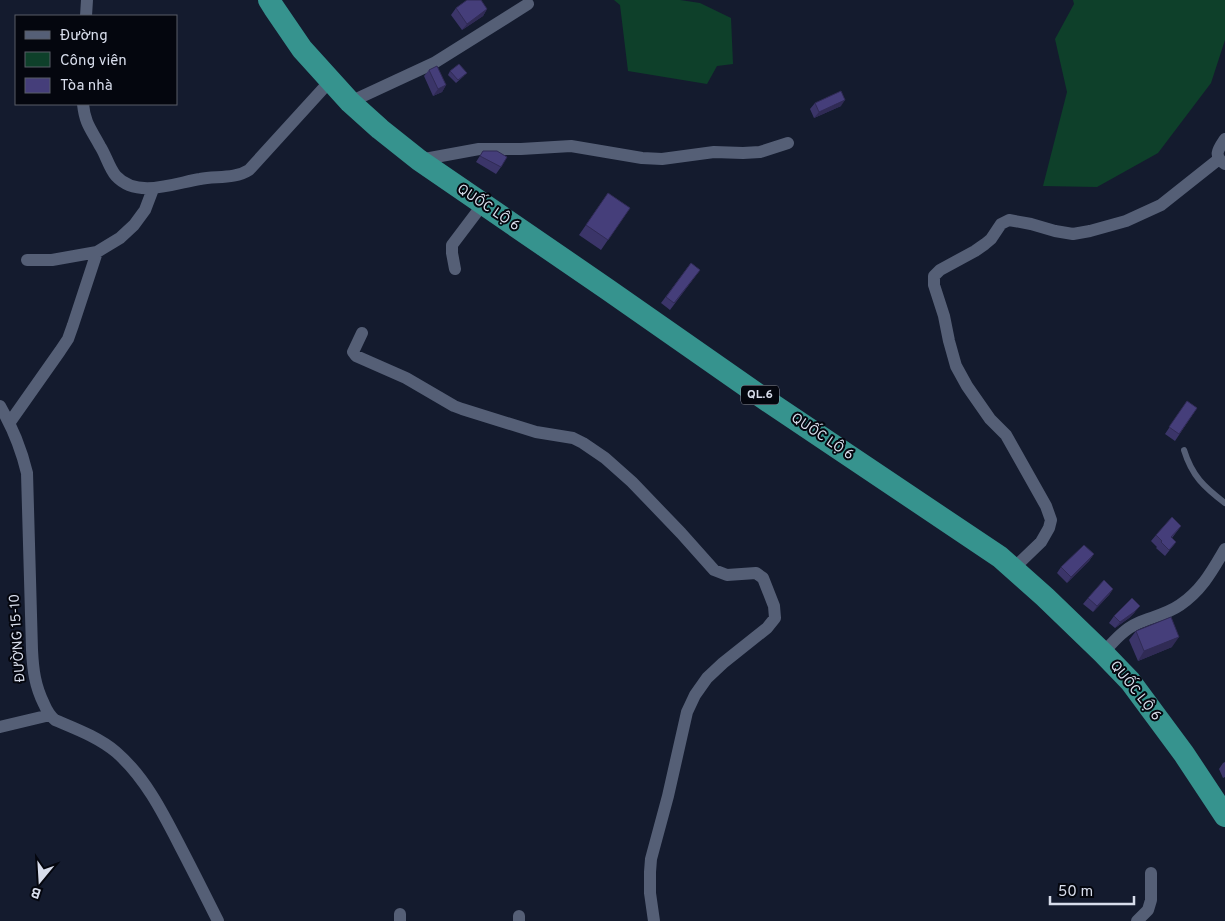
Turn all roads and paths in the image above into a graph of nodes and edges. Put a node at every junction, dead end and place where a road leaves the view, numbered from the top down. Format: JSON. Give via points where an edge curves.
{"nodes":[{"id":1,"x":87,"y":0,"type":"edge"},
{"id":2,"x":270,"y":0,"type":"edge"},
{"id":3,"x":528,"y":4,"type":"dead end"},
{"id":4,"x":86,"y":15,"type":"edge"},
{"id":5,"x":331,"y":80,"type":"junction"},
{"id":6,"x":350,"y":102,"type":"junction"},
{"id":7,"x":83,"y":105,"type":"edge"},
{"id":8,"x":1225,"y":139,"type":"edge"},
{"id":9,"x":788,"y":144,"type":"dead end"},
{"id":10,"x":419,"y":160,"type":"junction"},
{"id":11,"x":1222,"y":161,"type":"edge"},
{"id":12,"x":153,"y":189,"type":"junction"},
{"id":13,"x":483,"y":204,"type":"junction"},
{"id":14,"x":97,"y":252,"type":"junction"},
{"id":15,"x":27,"y":260,"type":"dead end"},
{"id":16,"x":456,"y":269,"type":"dead end"},
{"id":17,"x":362,"y":333,"type":"dead end"},
{"id":18,"x":0,"y":406,"type":"edge"},
{"id":19,"x":10,"y":422,"type":"junction"},
{"id":20,"x":1184,"y":450,"type":"dead end"},
{"id":21,"x":1225,"y":503,"type":"edge"},
{"id":22,"x":1225,"y":549,"type":"edge"},
{"id":23,"x":1014,"y":569,"type":"junction"},
{"id":24,"x":1103,"y":653,"type":"junction"},
{"id":25,"x":50,"y":716,"type":"junction"},
{"id":26,"x":0,"y":727,"type":"edge"},
{"id":27,"x":1225,"y":816,"type":"edge"},
{"id":28,"x":1151,"y":873,"type":"dead end"},
{"id":29,"x":218,"y":921,"type":"edge"},
{"id":30,"x":654,"y":921,"type":"edge"},
{"id":31,"x":1137,"y":921,"type":"edge"}],
"edges":[{"from":1,"to":4,"type":"street"},
{"from":2,"to":5,"type":"highway","name":"QUỐC LỘ 6","number":"QL.6","via":[[302,49]]},
{"from":3,"to":6,"type":"street","via":[[434,63]]},
{"from":5,"to":6,"type":"highway","name":"QUỐC LỘ 6","number":"QL.6"},
{"from":5,"to":12,"type":"street","via":[[249,170],[239,175],[198,179]]},
{"from":6,"to":10,"type":"highway","name":"QUỐC LỘ 6","number":"QL.6"},
{"from":7,"to":12,"type":"street","via":[[88,126],[117,177],[129,185]]},
{"from":8,"to":11,"type":"street","via":[[1218,150]]},
{"from":9,"to":10,"type":"street","via":[[760,152],[714,152],[662,159],[571,146],[480,149]]},
{"from":10,"to":13,"type":"highway","name":"QUỐC LỘ 6","number":"QL.6"},
{"from":11,"to":23,"type":"street","via":[[1161,205],[1126,221],[1090,231],[1073,234],[1009,220],[1001,224],[991,239],[975,252],[934,276],[956,366],[990,419],[1006,435],[1051,520],[1041,542]]},
{"from":12,"to":14,"type":"street","via":[[145,210],[134,225]]},
{"from":13,"to":16,"type":"street","via":[[452,245]]},
{"from":13,"to":23,"type":"highway","name":"QUỐC LỘ 6","number":"QL.6"},
{"from":14,"to":15,"type":"street","via":[[52,260]]},
{"from":14,"to":19,"type":"street","via":[[68,339]]},
{"from":17,"to":30,"type":"street","via":[[353,352],[356,356],[406,378],[454,406],[583,443],[632,482],[714,570],[727,575],[756,573],[763,578],[775,618],[707,678],[687,712],[651,860],[649,888]]},
{"from":18,"to":19,"type":"street","name":"ĐƯỜNG 15-10"},
{"from":19,"to":25,"type":"street","name":"ĐƯỜNG 15-10","via":[[26,473],[34,674],[38,693]]},
{"from":20,"to":21,"type":"lane","via":[[1199,480]]},
{"from":22,"to":24,"type":"street","via":[[1204,584],[1188,600],[1174,610],[1131,626]]},
{"from":23,"to":24,"type":"highway","name":"QUỐC LỘ 6","number":"QL.6"},
{"from":24,"to":27,"type":"highway","name":"QUỐC LỘ 6","number":"QL.6","via":[[1130,681]]},
{"from":25,"to":26,"type":"street"},
{"from":25,"to":29,"type":"street","via":[[106,745],[136,774],[164,816]]},
{"from":28,"to":31,"type":"street","via":[[1151,900],[1148,910]]}]}
